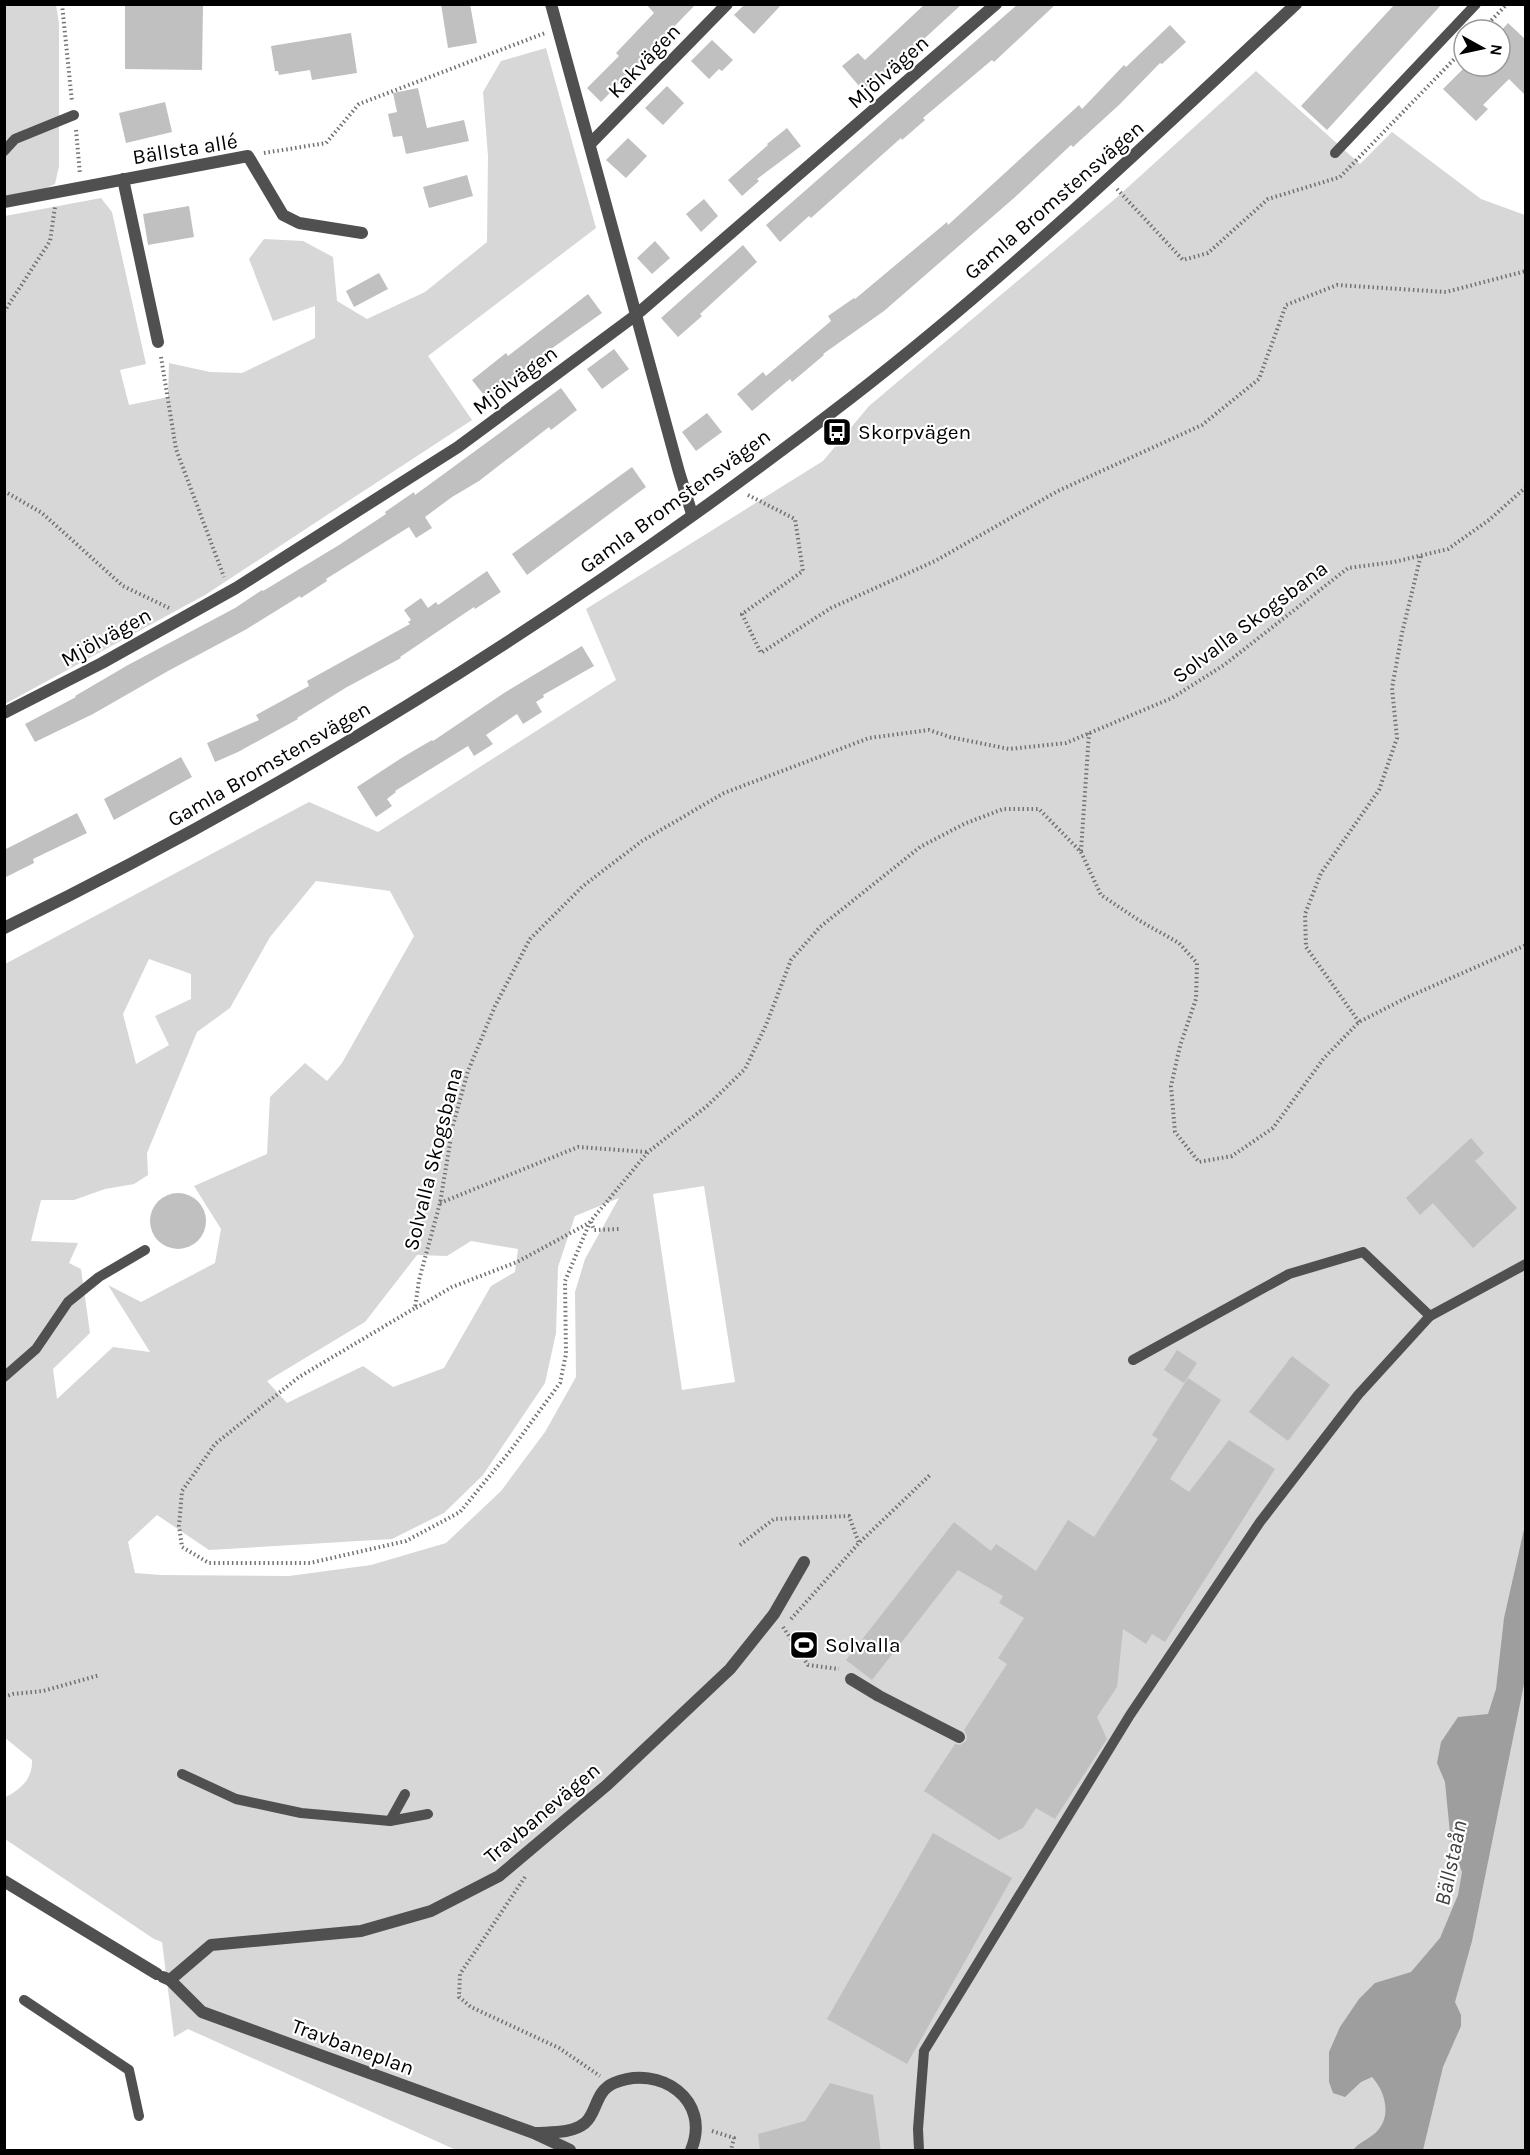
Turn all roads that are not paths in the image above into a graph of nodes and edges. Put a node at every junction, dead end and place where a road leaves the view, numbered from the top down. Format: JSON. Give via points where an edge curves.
{"nodes":[{"id":1,"x":551,"y":4,"type":"edge"},
{"id":2,"x":727,"y":4,"type":"edge"},
{"id":3,"x":996,"y":4,"type":"edge"},
{"id":4,"x":1296,"y":4,"type":"edge"},
{"id":5,"x":1476,"y":4,"type":"edge"},
{"id":6,"x":74,"y":114,"type":"road end"},
{"id":7,"x":590,"y":144,"type":"junction"},
{"id":8,"x":4,"y":151,"type":"edge"},
{"id":9,"x":1335,"y":153,"type":"dead end"},
{"id":10,"x":123,"y":178,"type":"junction"},
{"id":11,"x":4,"y":202,"type":"edge"},
{"id":12,"x":362,"y":233,"type":"dead end"},
{"id":13,"x":636,"y":315,"type":"junction"},
{"id":14,"x":158,"y":342,"type":"road end"},
{"id":15,"x":693,"y":514,"type":"junction"},
{"id":16,"x":4,"y":714,"type":"edge"},
{"id":17,"x":4,"y":928,"type":"edge"},
{"id":18,"x":145,"y":1250,"type":"dead end"},
{"id":19,"x":1526,"y":1264,"type":"edge"},
{"id":20,"x":1430,"y":1316,"type":"junction"},
{"id":21,"x":1133,"y":1360,"type":"dead end"},
{"id":22,"x":4,"y":1377,"type":"edge"},
{"id":23,"x":804,"y":1562,"type":"dead end"},
{"id":24,"x":851,"y":1679,"type":"road end"},
{"id":25,"x":959,"y":1737,"type":"dead end"},
{"id":26,"x":183,"y":1774,"type":"dead end"},
{"id":27,"x":405,"y":1794,"type":"dead end"},
{"id":28,"x":428,"y":1814,"type":"dead end"},
{"id":29,"x":390,"y":1821,"type":"junction"},
{"id":30,"x":4,"y":1881,"type":"edge"},
{"id":31,"x":170,"y":1980,"type":"junction"},
{"id":32,"x":24,"y":2000,"type":"dead end"},
{"id":33,"x":139,"y":2116,"type":"dead end"},
{"id":34,"x":534,"y":2133,"type":"junction"},
{"id":35,"x":570,"y":2151,"type":"edge"},
{"id":36,"x":691,"y":2151,"type":"edge"},
{"id":37,"x":919,"y":2151,"type":"edge"}],
"edges":[{"from":1,"to":7,"type":"street"},
{"from":2,"to":7,"type":"street","name":"Kakvägen"},
{"from":3,"to":13,"type":"street","name":"Mjölvägen"},
{"from":4,"to":15,"type":"street","name":"Gamla Bromstensvägen","via":[[1108,180],[919,344]]},
{"from":5,"to":9,"type":"lane"},
{"from":6,"to":8,"type":"lane","via":[[15,139]]},
{"from":7,"to":13,"type":"street"},
{"from":10,"to":11,"type":"street","name":"Bällsta allé"},
{"from":10,"to":12,"type":"street","name":"Bällsta allé","via":[[248,156],[283,215],[299,222]]},
{"from":10,"to":14,"type":"street","name":"Bällsta allé"},
{"from":13,"to":15,"type":"street"},
{"from":13,"to":16,"type":"street","name":"Mjölvägen","via":[[458,447],[386,494],[229,591]]},
{"from":15,"to":17,"type":"street","name":"Gamla Bromstensvägen","via":[[531,627],[365,733],[159,850]]},
{"from":18,"to":22,"type":"lane","via":[[68,1302],[36,1349]]},
{"from":19,"to":20,"type":"lane"},
{"from":20,"to":21,"type":"lane","via":[[1363,1252],[1288,1274]]},
{"from":20,"to":37,"type":"lane","via":[[1358,1395],[1260,1522],[1130,1715],[1018,1896],[924,2052]]},
{"from":23,"to":31,"type":"street","name":"Travbanevägen","via":[[774,1614],[722,1677],[607,1785],[499,1876],[431,1911],[361,1931],[211,1945]]},
{"from":24,"to":25,"type":"street"},
{"from":26,"to":29,"type":"lane","via":[[236,1799],[271,1808]]},
{"from":27,"to":29,"type":"lane"},
{"from":28,"to":29,"type":"lane"},
{"from":30,"to":31,"type":"street"},
{"from":31,"to":34,"type":"street","name":"Travbaneplan","via":[[202,2012]]},
{"from":32,"to":33,"type":"lane","via":[[129,2070]]},
{"from":34,"to":35,"type":"street","name":"Travbaneplan"},
{"from":34,"to":36,"type":"street","name":"Travbaneplan","via":[[567,2131],[586,2122],[600,2094],[612,2084],[648,2079],[671,2085],[693,2108],[697,2126]]}]}
